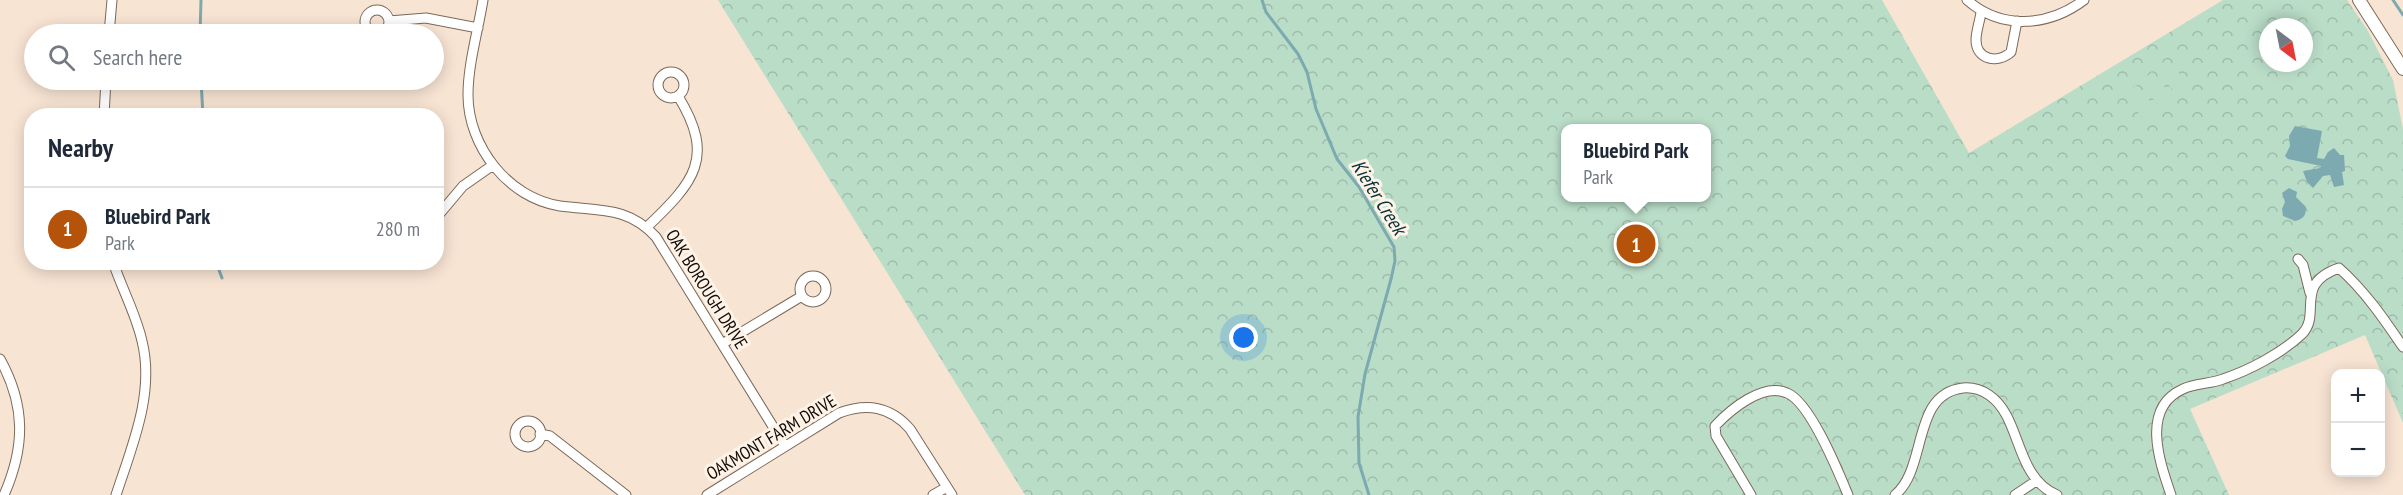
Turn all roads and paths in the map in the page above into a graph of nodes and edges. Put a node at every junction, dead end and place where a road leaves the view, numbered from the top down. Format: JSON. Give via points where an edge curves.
{"nodes":[{"id":1,"x":112,"y":0,"type":"edge"},
{"id":2,"x":483,"y":0,"type":"edge"},
{"id":3,"x":1967,"y":0,"type":"edge"},
{"id":4,"x":2084,"y":0,"type":"edge"},
{"id":5,"x":2359,"y":0,"type":"edge"},
{"id":6,"x":1981,"y":12,"type":"junction"},
{"id":7,"x":389,"y":21,"type":"dead end"},
{"id":8,"x":2017,"y":21,"type":"junction"},
{"id":9,"x":110,"y":24,"type":"edge"},
{"id":10,"x":478,"y":28,"type":"junction"},
{"id":11,"x":2403,"y":69,"type":"edge"},
{"id":12,"x":105,"y":90,"type":"edge"},
{"id":13,"x":678,"y":96,"type":"dead end"},
{"id":14,"x":104,"y":108,"type":"edge"},
{"id":15,"x":492,"y":165,"type":"junction"},
{"id":16,"x":444,"y":209,"type":"edge"},
{"id":17,"x":647,"y":227,"type":"junction"},
{"id":18,"x":2298,"y":259,"type":"dead end"},
{"id":19,"x":116,"y":270,"type":"edge"},
{"id":20,"x":2310,"y":293,"type":"junction"},
{"id":21,"x":802,"y":296,"type":"dead end"},
{"id":22,"x":722,"y":344,"type":"junction"},
{"id":23,"x":2403,"y":348,"type":"edge"},
{"id":24,"x":0,"y":359,"type":"edge"},
{"id":25,"x":540,"y":434,"type":"dead end"},
{"id":26,"x":785,"y":446,"type":"junction"},
{"id":27,"x":2036,"y":481,"type":"junction"},
{"id":28,"x":950,"y":491,"type":"edge"},
{"id":29,"x":4,"y":495,"type":"edge"},
{"id":30,"x":116,"y":495,"type":"edge"},
{"id":31,"x":626,"y":495,"type":"edge"},
{"id":32,"x":707,"y":495,"type":"edge"},
{"id":33,"x":933,"y":495,"type":"edge"},
{"id":34,"x":1751,"y":495,"type":"edge"},
{"id":35,"x":1848,"y":495,"type":"edge"},
{"id":36,"x":1895,"y":495,"type":"edge"},
{"id":37,"x":2014,"y":495,"type":"edge"},
{"id":38,"x":2057,"y":495,"type":"edge"},
{"id":39,"x":2172,"y":495,"type":"edge"}],
"edges":[{"from":1,"to":9,"type":"street"},
{"from":2,"to":10,"type":"street","name":"OAK BOROUGH DRIVE"},
{"from":3,"to":6,"type":"street"},
{"from":4,"to":8,"type":"street","via":[[2058,15]]},
{"from":5,"to":11,"type":"street"},
{"from":6,"to":8,"type":"street"},
{"from":6,"to":8,"type":"street","via":[[1976,42],[1987,58],[2000,59],[2011,52]]},
{"from":7,"to":10,"type":"street","via":[[426,18]]},
{"from":10,"to":15,"type":"street","name":"OAK BOROUGH DRIVE","via":[[468,95],[475,131]]},
{"from":12,"to":14,"type":"street"},
{"from":13,"to":17,"type":"street","via":[[697,136],[697,163],[679,196]]},
{"from":15,"to":16,"type":"street","via":[[463,186]]},
{"from":15,"to":17,"type":"street","name":"OAK BOROUGH DRIVE","via":[[524,192],[540,199],[556,205],[626,214]]},
{"from":17,"to":22,"type":"street","name":"OAK BOROUGH DRIVE"},
{"from":18,"to":20,"type":"street"},
{"from":19,"to":30,"type":"street","via":[[142,340],[147,375],[140,419]]},
{"from":20,"to":23,"type":"street","via":[[2324,273],[2338,268],[2360,288]]},
{"from":20,"to":39,"type":"street","via":[[2305,332],[2281,350],[2223,380],[2185,388],[2171,396],[2160,414],[2156,439]]},
{"from":21,"to":22,"type":"street"},
{"from":22,"to":26,"type":"street","name":"OAK BOROUGH DRIVE"},
{"from":24,"to":29,"type":"street","via":[[13,384],[21,425],[15,470]]},
{"from":25,"to":31,"type":"street","via":[[550,436]]},
{"from":26,"to":28,"type":"street","name":"OAKMONT FARM DRIVE","via":[[839,413],[856,407],[876,407],[890,411],[910,429]]},
{"from":26,"to":32,"type":"street","name":"OAKMONT FARM DRIVE"},
{"from":27,"to":36,"type":"street","via":[[1994,398],[1981,389],[1956,389],[1944,394],[1929,413],[1909,478]]},
{"from":27,"to":37,"type":"street"},
{"from":27,"to":38,"type":"street"},
{"from":28,"to":33,"type":"street"},
{"from":34,"to":35,"type":"street","via":[[1716,436],[1715,426],[1728,412],[1756,395],[1786,392],[1797,400],[1813,423]]}]}
